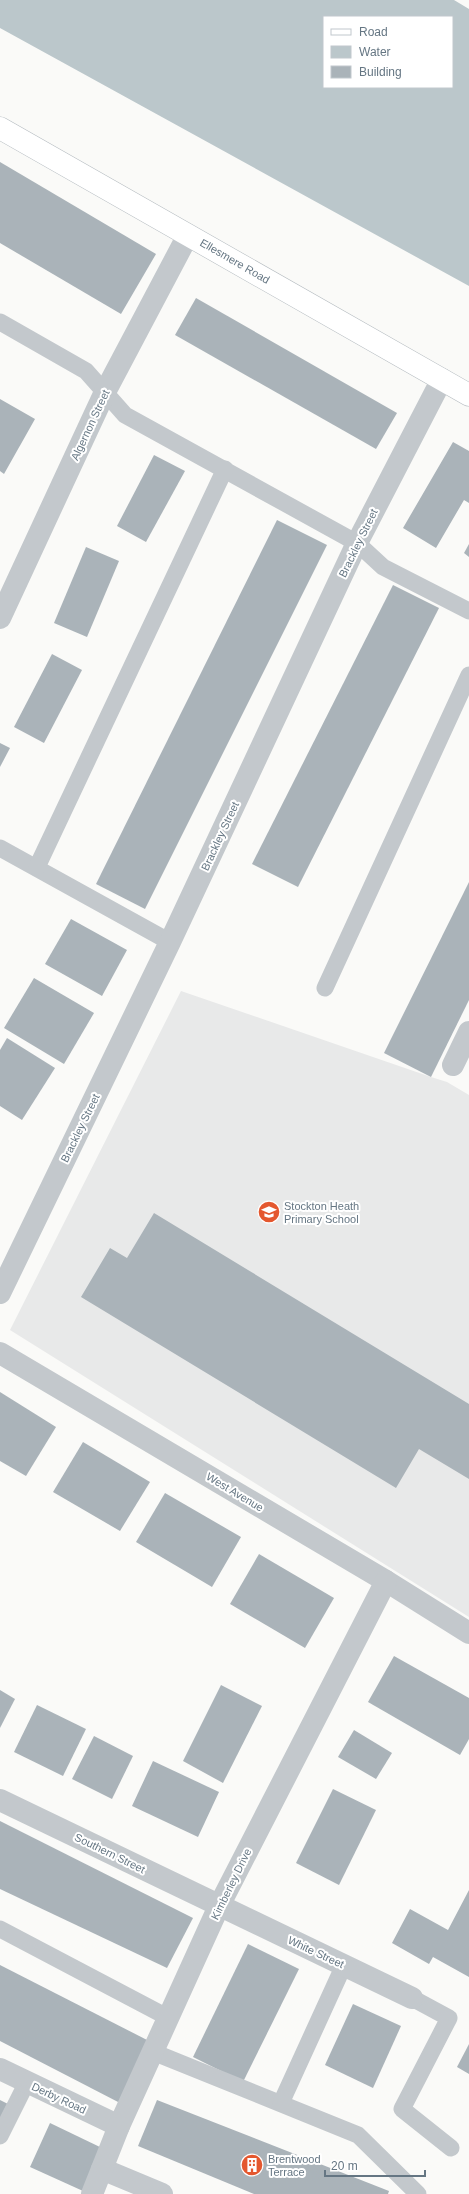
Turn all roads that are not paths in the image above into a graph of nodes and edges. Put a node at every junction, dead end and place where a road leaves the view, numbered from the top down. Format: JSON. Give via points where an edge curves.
{"nodes":[{"id":1,"x":0,"y":128,"type":"edge"},
{"id":2,"x":188,"y":235,"type":"junction"},
{"id":3,"x":0,"y":322,"type":"edge"},
{"id":4,"x":442,"y":379,"type":"junction"},
{"id":5,"x":105,"y":392,"type":"junction"},
{"id":6,"x":469,"y":395,"type":"edge"},
{"id":7,"x":225,"y":469,"type":"junction"},
{"id":8,"x":357,"y":544,"type":"junction"},
{"id":9,"x":469,"y":611,"type":"edge"},
{"id":10,"x":0,"y":618,"type":"edge"},
{"id":11,"x":469,"y":675,"type":"edge"},
{"id":12,"x":0,"y":848,"type":"edge"},
{"id":13,"x":37,"y":867,"type":"junction"},
{"id":14,"x":170,"y":942,"type":"junction"},
{"id":15,"x":325,"y":988,"type":"dead end"},
{"id":16,"x":469,"y":1032,"type":"edge"},
{"id":17,"x":453,"y":1065,"type":"dead end"},
{"id":18,"x":0,"y":1293,"type":"edge"},
{"id":19,"x":0,"y":1353,"type":"edge"},
{"id":20,"x":386,"y":1581,"type":"junction"},
{"id":21,"x":469,"y":1633,"type":"edge"},
{"id":22,"x":0,"y":1800,"type":"edge"},
{"id":23,"x":219,"y":1906,"type":"junction"},
{"id":24,"x":0,"y":1929,"type":"edge"},
{"id":25,"x":344,"y":1965,"type":"junction"},
{"id":26,"x":412,"y":1998,"type":"joint"},
{"id":27,"x":169,"y":2018,"type":"junction"},
{"id":28,"x":154,"y":2052,"type":"junction"},
{"id":29,"x":0,"y":2069,"type":"edge"},
{"id":30,"x":27,"y":2082,"type":"junction"},
{"id":31,"x":281,"y":2103,"type":"junction"},
{"id":32,"x":119,"y":2126,"type":"junction"},
{"id":33,"x":0,"y":2136,"type":"edge"},
{"id":34,"x":451,"y":2148,"type":"dead end"},
{"id":35,"x":102,"y":2169,"type":"junction"},
{"id":36,"x":92,"y":2194,"type":"edge"},
{"id":37,"x":162,"y":2194,"type":"edge"},
{"id":38,"x":418,"y":2194,"type":"edge"}],
"edges":[{"from":1,"to":2,"type":"main road","name":"Ellesmere Road"},
{"from":2,"to":4,"type":"main road","name":"Ellesmere Road"},
{"from":2,"to":5,"type":"street","name":"Algernon Street"},
{"from":3,"to":5,"type":"lane","via":[[86,371]]},
{"from":4,"to":6,"type":"main road","name":"Ellesmere Road"},
{"from":4,"to":8,"type":"street","name":"Brackley Street"},
{"from":5,"to":7,"type":"lane","via":[[125,415]]},
{"from":5,"to":10,"type":"street","name":"Algernon Street"},
{"from":7,"to":8,"type":"lane"},
{"from":7,"to":13,"type":"lane"},
{"from":8,"to":9,"type":"lane","via":[[383,567]]},
{"from":8,"to":14,"type":"street","name":"Brackley Street"},
{"from":11,"to":15,"type":"lane"},
{"from":12,"to":13,"type":"lane"},
{"from":13,"to":14,"type":"lane"},
{"from":14,"to":18,"type":"street","name":"Brackley Street"},
{"from":16,"to":17,"type":"street"},
{"from":19,"to":20,"type":"street","name":"West Avenue"},
{"from":20,"to":21,"type":"street","name":"West Avenue"},
{"from":20,"to":23,"type":"street","name":"Kimberley Drive"},
{"from":22,"to":23,"type":"street","name":"Southern Street"},
{"from":23,"to":25,"type":"street","name":"White Street"},
{"from":23,"to":27,"type":"street","name":"Kimberley Drive"},
{"from":24,"to":27,"type":"lane"},
{"from":25,"to":26,"type":"street","name":"White Street"},
{"from":25,"to":31,"type":"lane"},
{"from":26,"to":34,"type":"lane","via":[[449,2018],[402,2109]]},
{"from":27,"to":28,"type":"street","name":"Kimberley Drive"},
{"from":28,"to":31,"type":"lane"},
{"from":28,"to":32,"type":"street","name":"Kimberley Drive"},
{"from":29,"to":30,"type":"street","name":"Derby Road"},
{"from":30,"to":32,"type":"street","name":"Derby Road"},
{"from":30,"to":33,"type":"lane"},
{"from":31,"to":38,"type":"lane","via":[[358,2135]]},
{"from":32,"to":35,"type":"street","name":"Kimberley Drive"},
{"from":35,"to":36,"type":"street","name":"Kimberley Drive"},
{"from":35,"to":37,"type":"street"}]}
